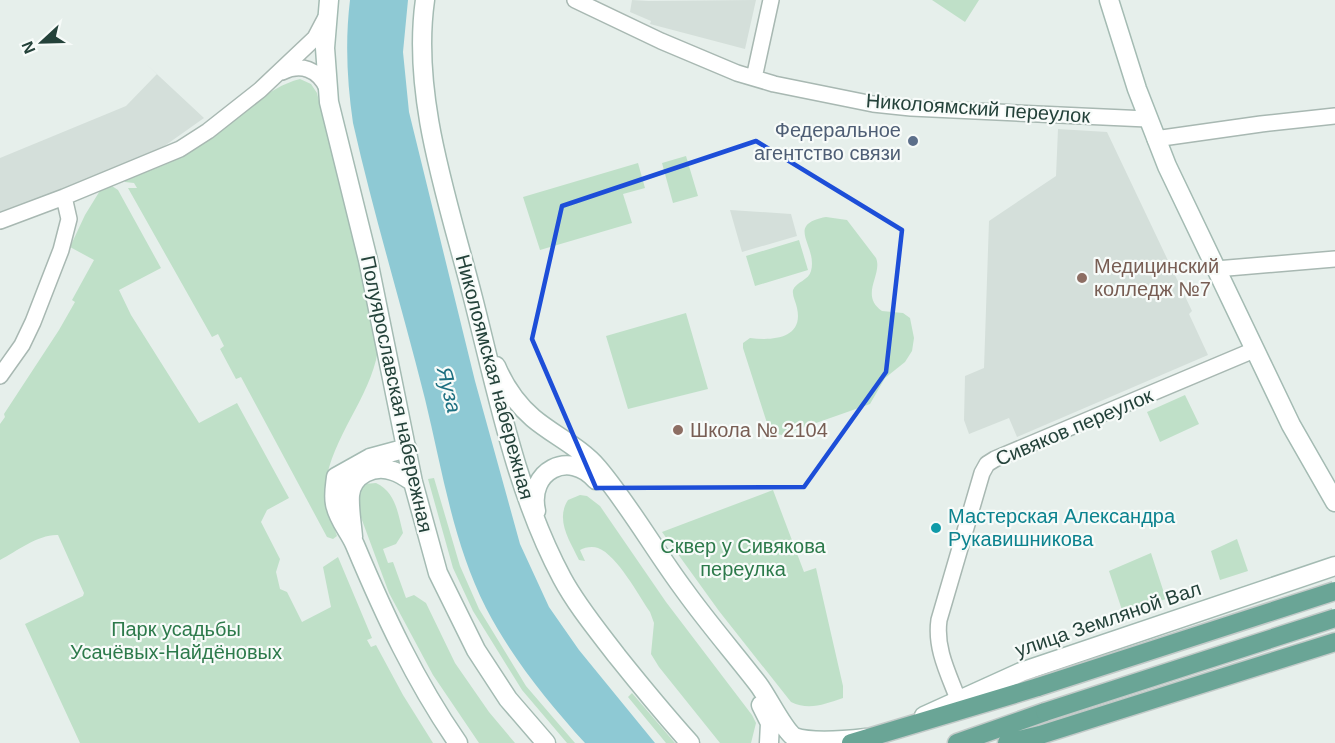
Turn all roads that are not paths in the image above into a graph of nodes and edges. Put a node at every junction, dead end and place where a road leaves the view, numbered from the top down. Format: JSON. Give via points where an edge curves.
{"nodes":[{"id":1,"x":426,"y":0,"type":"edge"},
{"id":2,"x":575,"y":0,"type":"edge"},
{"id":3,"x":771,"y":0,"type":"edge"},
{"id":4,"x":1109,"y":0,"type":"edge"},
{"id":5,"x":327,"y":8,"type":"edge"},
{"id":6,"x":272,"y":78,"type":"junction"},
{"id":7,"x":754,"y":78,"type":"junction"},
{"id":8,"x":327,"y":88,"type":"junction"},
{"id":9,"x":1335,"y":116,"type":"edge"},
{"id":10,"x":1147,"y":119,"type":"junction"},
{"id":11,"x":1155,"y":139,"type":"junction"},
{"id":12,"x":64,"y":197,"type":"junction"},
{"id":13,"x":0,"y":221,"type":"edge"},
{"id":14,"x":1335,"y":259,"type":"edge"},
{"id":15,"x":1216,"y":269,"type":"junction"},
{"id":16,"x":482,"y":332,"type":"junction"},
{"id":17,"x":1254,"y":350,"type":"junction"},
{"id":18,"x":0,"y":376,"type":"edge"},
{"id":19,"x":407,"y":448,"type":"junction"},
{"id":20,"x":413,"y":482,"type":"junction"},
{"id":21,"x":1335,"y":502,"type":"edge"},
{"id":22,"x":539,"y":529,"type":"junction"},
{"id":23,"x":354,"y":542,"type":"junction"},
{"id":24,"x":1330,"y":571,"type":"edge"},
{"id":25,"x":1335,"y":591,"type":"edge"},
{"id":26,"x":1335,"y":618,"type":"edge"},
{"id":27,"x":1335,"y":642,"type":"edge"},
{"id":28,"x":958,"y":699,"type":"junction"},
{"id":29,"x":900,"y":727,"type":"junction"},
{"id":30,"x":859,"y":740,"type":"edge"},
{"id":31,"x":458,"y":743,"type":"edge"},
{"id":32,"x":546,"y":743,"type":"edge"},
{"id":33,"x":690,"y":743,"type":"edge"},
{"id":34,"x":770,"y":743,"type":"edge"},
{"id":35,"x":957,"y":743,"type":"edge"},
{"id":36,"x":1006,"y":743,"type":"edge"}],
"edges":[{"from":1,"to":16,"type":"main road","name":"Николоямская набережная","via":[[422,54],[433,140]]},
{"from":2,"to":7,"type":"street","name":"Николоямский переулок","via":[[661,41]]},
{"from":3,"to":7,"type":"street"},
{"from":4,"to":10,"type":"main road"},
{"from":5,"to":6,"type":"street","via":[[315,38]]},
{"from":5,"to":8,"type":"main road","name":"Полуярославская набережная"},
{"from":6,"to":8,"type":"street","via":[[303,67],[317,74]]},
{"from":6,"to":12,"type":"street","via":[[180,149]]},
{"from":7,"to":10,"type":"street","name":"Николоямский переулок","via":[[873,104]]},
{"from":8,"to":19,"type":"main road","name":"Полуярославская набережная"},
{"from":9,"to":11,"type":"street"},
{"from":10,"to":11,"type":"main road"},
{"from":11,"to":15,"type":"main road"},
{"from":12,"to":13,"type":"street"},
{"from":12,"to":18,"type":"street","via":[[69,219],[61,250],[22,345]]},
{"from":14,"to":15,"type":"street"},
{"from":15,"to":17,"type":"main road"},
{"from":16,"to":22,"type":"main road","name":"Николоямская набережная","via":[[491,377]]},
{"from":16,"to":30,"type":"main road","via":[[514,398],[532,418],[602,472],[794,736],[804,741]]},
{"from":17,"to":21,"type":"main road"},
{"from":17,"to":28,"type":"street","name":"Сивяков переулок","via":[[987,464],[937,633]]},
{"from":19,"to":20,"type":"main road","name":"Полуярославская набережная"},
{"from":19,"to":23,"type":"main road","via":[[370,458],[336,477],[334,502]]},
{"from":20,"to":23,"type":"main road","via":[[385,469],[372,470],[353,483],[350,497]]},
{"from":20,"to":32,"type":"main road","name":"Полуярославская набережная","via":[[438,573],[459,619],[508,699]]},
{"from":22,"to":33,"type":"main road","name":"Николоямская набережная","via":[[574,599]]},
{"from":22,"to":34,"type":"main road","via":[[534,505],[538,481],[557,467],[569,465],[590,473],[676,597],[764,709],[770,723]]},
{"from":23,"to":31,"type":"main road","via":[[400,647]]},
{"from":24,"to":28,"type":"main road","name":"улица Земляной Вал","via":[[1021,672]]},
{"from":25,"to":29,"type":"main road","name":"улица Земляной Вал","bridge":true,"via":[[1038,687]]},
{"from":26,"to":35,"type":"main road","bridge":true},
{"from":27,"to":36,"type":"main road"},
{"from":28,"to":29,"type":"main road","name":"улица Земляной Вал"},
{"from":29,"to":30,"type":"main road","name":"улица Земляной Вал"}]}
